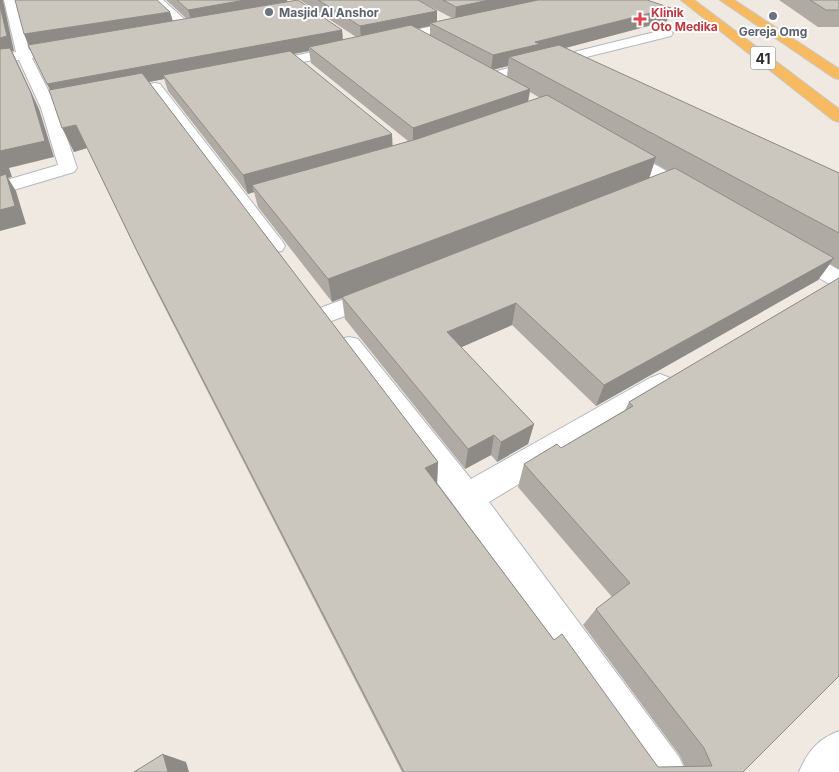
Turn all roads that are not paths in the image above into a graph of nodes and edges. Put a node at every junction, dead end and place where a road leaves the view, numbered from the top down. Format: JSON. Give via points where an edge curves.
{"nodes":[{"id":1,"x":10,"y":0,"type":"edge"},
{"id":2,"x":156,"y":0,"type":"edge"},
{"id":3,"x":687,"y":0,"type":"edge"},
{"id":4,"x":726,"y":0,"type":"edge"},
{"id":5,"x":438,"y":17,"type":"edge"},
{"id":6,"x":482,"y":20,"type":"edge"},
{"id":7,"x":454,"y":26,"type":"junction"},
{"id":8,"x":169,"y":32,"type":"edge"},
{"id":9,"x":667,"y":33,"type":"dead end"},
{"id":10,"x":342,"y":35,"type":"dead end"},
{"id":11,"x":414,"y":35,"type":"junction"},
{"id":12,"x":377,"y":42,"type":"edge"},
{"id":13,"x":82,"y":46,"type":"edge"},
{"id":14,"x":440,"y":49,"type":"edge"},
{"id":15,"x":24,"y":56,"type":"junction"},
{"id":16,"x":0,"y":59,"type":"edge"},
{"id":17,"x":296,"y":60,"type":"junction"},
{"id":18,"x":473,"y":67,"type":"edge"},
{"id":19,"x":249,"y":69,"type":"edge"},
{"id":20,"x":311,"y":72,"type":"edge"},
{"id":21,"x":837,"y":72,"type":"edge"},
{"id":22,"x":490,"y":77,"type":"junction"},
{"id":23,"x":158,"y":86,"type":"dead end"},
{"id":24,"x":514,"y":90,"type":"edge"},
{"id":25,"x":107,"y":96,"type":"edge"},
{"id":26,"x":49,"y":108,"type":"junction"},
{"id":27,"x":839,"y":117,"type":"edge"},
{"id":28,"x":602,"y":142,"type":"edge"},
{"id":29,"x":668,"y":180,"type":"junction"},
{"id":30,"x":0,"y":188,"type":"edge"},
{"id":31,"x":640,"y":191,"type":"edge"},
{"id":32,"x":702,"y":200,"type":"edge"},
{"id":33,"x":779,"y":245,"type":"edge"},
{"id":34,"x":290,"y":268,"type":"edge"},
{"id":35,"x":839,"y":280,"type":"edge"},
{"id":36,"x":400,"y":286,"type":"edge"},
{"id":37,"x":308,"y":291,"type":"edge"},
{"id":38,"x":814,"y":295,"type":"edge"},
{"id":39,"x":326,"y":315,"type":"junction"},
{"id":40,"x":678,"y":374,"type":"edge"},
{"id":41,"x":467,"y":498,"type":"junction"},
{"id":42,"x":839,"y":752,"type":"edge"},
{"id":43,"x":664,"y":772,"type":"edge"},
{"id":44,"x":821,"y":772,"type":"edge"}],
"edges":[{"from":1,"to":15,"type":"street"},
{"from":2,"to":8,"type":"street","via":[[192,28]]},
{"from":3,"to":27,"type":"highway","number":"41"},
{"from":4,"to":21,"type":"highway","number":"41"},
{"from":5,"to":7,"type":"street"},
{"from":6,"to":7,"type":"street"},
{"from":7,"to":11,"type":"street"},
{"from":9,"to":22,"type":"street"},
{"from":10,"to":17,"type":"street","via":[[358,46]]},
{"from":11,"to":12,"type":"street"},
{"from":11,"to":14,"type":"street"},
{"from":13,"to":15,"type":"street"},
{"from":15,"to":16,"type":"street"},
{"from":15,"to":26,"type":"street"},
{"from":17,"to":19,"type":"street"},
{"from":17,"to":20,"type":"street"},
{"from":18,"to":22,"type":"street"},
{"from":22,"to":24,"type":"street"},
{"from":23,"to":34,"type":"street","via":[[251,201]]},
{"from":25,"to":26,"type":"street"},
{"from":26,"to":30,"type":"street","via":[[68,168]]},
{"from":28,"to":29,"type":"street"},
{"from":29,"to":31,"type":"street"},
{"from":29,"to":32,"type":"street"},
{"from":33,"to":35,"type":"street"},
{"from":35,"to":38,"type":"street"},
{"from":36,"to":39,"type":"street"},
{"from":37,"to":39,"type":"street"},
{"from":39,"to":41,"type":"street"},
{"from":40,"to":41,"type":"street"},
{"from":41,"to":43,"type":"street"},
{"from":42,"to":44,"type":"street"}]}
